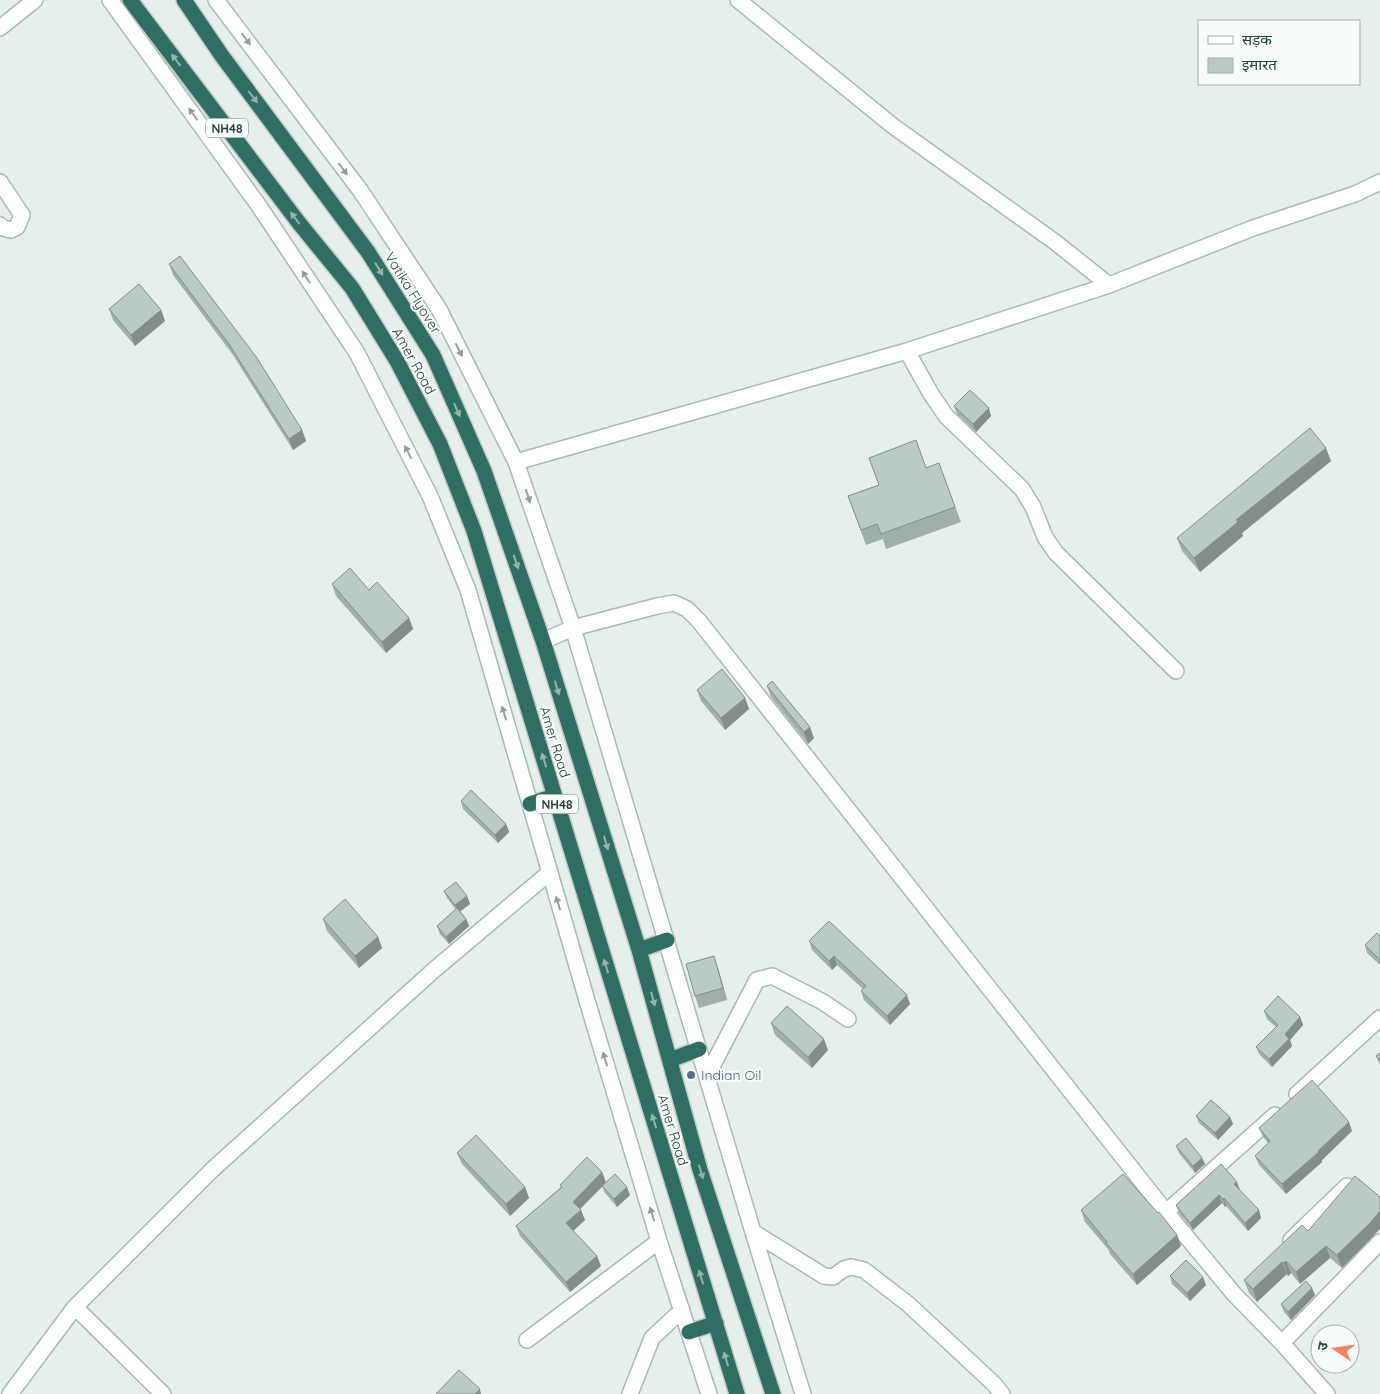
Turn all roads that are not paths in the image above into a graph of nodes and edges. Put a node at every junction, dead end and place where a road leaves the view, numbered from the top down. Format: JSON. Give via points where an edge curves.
{"nodes":[{"id":1,"x":35,"y":0,"type":"edge"},
{"id":2,"x":110,"y":0,"type":"edge"},
{"id":3,"x":130,"y":0,"type":"edge"},
{"id":4,"x":184,"y":0,"type":"edge"},
{"id":5,"x":216,"y":0,"type":"edge"},
{"id":6,"x":738,"y":0,"type":"edge"},
{"id":7,"x":0,"y":28,"type":"edge"},
{"id":8,"x":0,"y":182,"type":"edge"},
{"id":9,"x":1380,"y":182,"type":"edge"},
{"id":10,"x":0,"y":225,"type":"edge"},
{"id":11,"x":1109,"y":285,"type":"junction"},
{"id":12,"x":906,"y":351,"type":"junction"},
{"id":13,"x":516,"y":462,"type":"junction"},
{"id":14,"x":573,"y":628,"type":"junction"},
{"id":15,"x":543,"y":641,"type":"junction"},
{"id":16,"x":1176,"y":671,"type":"dead end"},
{"id":17,"x":554,"y":796,"type":"junction"},
{"id":18,"x":530,"y":804,"type":"junction"},
{"id":19,"x":549,"y":873,"type":"junction"},
{"id":20,"x":667,"y":940,"type":"junction"},
{"id":21,"x":639,"y":950,"type":"junction"},
{"id":22,"x":1380,"y":1018,"type":"edge"},
{"id":23,"x":848,"y":1019,"type":"dead end"},
{"id":24,"x":699,"y":1049,"type":"junction"},
{"id":25,"x":670,"y":1060,"type":"junction"},
{"id":26,"x":706,"y":1076,"type":"junction"},
{"id":27,"x":1347,"y":1186,"type":"edge"},
{"id":28,"x":1166,"y":1212,"type":"junction"},
{"id":29,"x":753,"y":1232,"type":"junction"},
{"id":30,"x":660,"y":1241,"type":"junction"},
{"id":31,"x":1380,"y":1242,"type":"edge"},
{"id":32,"x":1282,"y":1248,"type":"edge"},
{"id":33,"x":1248,"y":1281,"type":"edge"},
{"id":34,"x":1234,"y":1294,"type":"junction"},
{"id":35,"x":75,"y":1307,"type":"junction"},
{"id":36,"x":682,"y":1310,"type":"junction"},
{"id":37,"x":716,"y":1323,"type":"junction"},
{"id":38,"x":689,"y":1332,"type":"junction"},
{"id":39,"x":526,"y":1340,"type":"dead end"},
{"id":40,"x":1282,"y":1343,"type":"junction"},
{"id":41,"x":0,"y":1387,"type":"edge"},
{"id":42,"x":8,"y":1394,"type":"edge"},
{"id":43,"x":164,"y":1394,"type":"edge"},
{"id":44,"x":630,"y":1394,"type":"edge"},
{"id":45,"x":710,"y":1394,"type":"edge"},
{"id":46,"x":737,"y":1394,"type":"edge"},
{"id":47,"x":773,"y":1394,"type":"edge"},
{"id":48,"x":803,"y":1394,"type":"edge"},
{"id":49,"x":1002,"y":1394,"type":"edge"},
{"id":50,"x":1327,"y":1394,"type":"edge"}],
"edges":[{"from":1,"to":7,"type":"street"},
{"from":18,"to":2,"type":"street","one_way":true,"via":[[468,590],[430,496],[361,362],[259,206]]},
{"from":17,"to":3,"type":"highway","name":"Amer Road","number":"NH48","one_way":true,"via":[[474,531],[440,444],[397,361],[352,288]]},
{"from":4,"to":15,"type":"highway","name":"Vatika Flyover","number":"NH48","one_way":true,"via":[[368,252],[433,355],[487,479]]},
{"from":5,"to":13,"type":"street","one_way":true,"via":[[360,190],[439,309]]},
{"from":6,"to":11,"type":"street","via":[[893,126],[1055,242]]},
{"from":8,"to":10,"type":"street","via":[[22,215],[17,227],[10,230]]},
{"from":9,"to":11,"type":"street"},
{"from":11,"to":12,"type":"street"},
{"from":12,"to":13,"type":"street"},
{"from":12,"to":16,"type":"street","via":[[946,416],[1022,489],[1056,553]]},
{"from":13,"to":14,"type":"street","one_way":true},
{"from":14,"to":15,"type":"street"},
{"from":14,"to":20,"type":"street"},
{"from":14,"to":28,"type":"street","via":[[657,606],[674,604],[687,609]]},
{"from":15,"to":21,"type":"highway","number":"NH48","one_way":true},
{"from":17,"to":18,"type":"highway"},
{"from":37,"to":17,"type":"highway","name":"Amer Road","number":"NH48","one_way":true},
{"from":18,"to":19,"type":"street"},
{"from":30,"to":19,"type":"street","one_way":true},
{"from":19,"to":35,"type":"street","via":[[434,970],[213,1168]]},
{"from":20,"to":21,"type":"highway"},
{"from":20,"to":24,"type":"street"},
{"from":21,"to":25,"type":"highway","number":"NH48","one_way":true},
{"from":22,"to":28,"type":"street"},
{"from":23,"to":26,"type":"street","via":[[772,976],[757,980]]},
{"from":24,"to":25,"type":"highway"},
{"from":24,"to":26,"type":"street"},
{"from":25,"to":47,"type":"highway","number":"NH48","one_way":true,"via":[[700,1170]]},
{"from":26,"to":29,"type":"street"},
{"from":27,"to":32,"type":"street"},
{"from":28,"to":34,"type":"street"},
{"from":29,"to":48,"type":"street"},
{"from":29,"to":49,"type":"street","via":[[824,1276],[833,1277],[851,1267],[864,1270],[908,1304]]},
{"from":30,"to":36,"type":"street"},
{"from":30,"to":39,"type":"street"},
{"from":31,"to":40,"type":"street"},
{"from":33,"to":34,"type":"street"},
{"from":34,"to":40,"type":"street"},
{"from":35,"to":42,"type":"street"},
{"from":35,"to":43,"type":"street"},
{"from":36,"to":38,"type":"street"},
{"from":36,"to":44,"type":"street","via":[[652,1338]]},
{"from":37,"to":38,"type":"highway"},
{"from":46,"to":37,"type":"highway","number":"NH48","one_way":true},
{"from":38,"to":45,"type":"street"},
{"from":40,"to":50,"type":"street"},
{"from":41,"to":42,"type":"street"}]}
